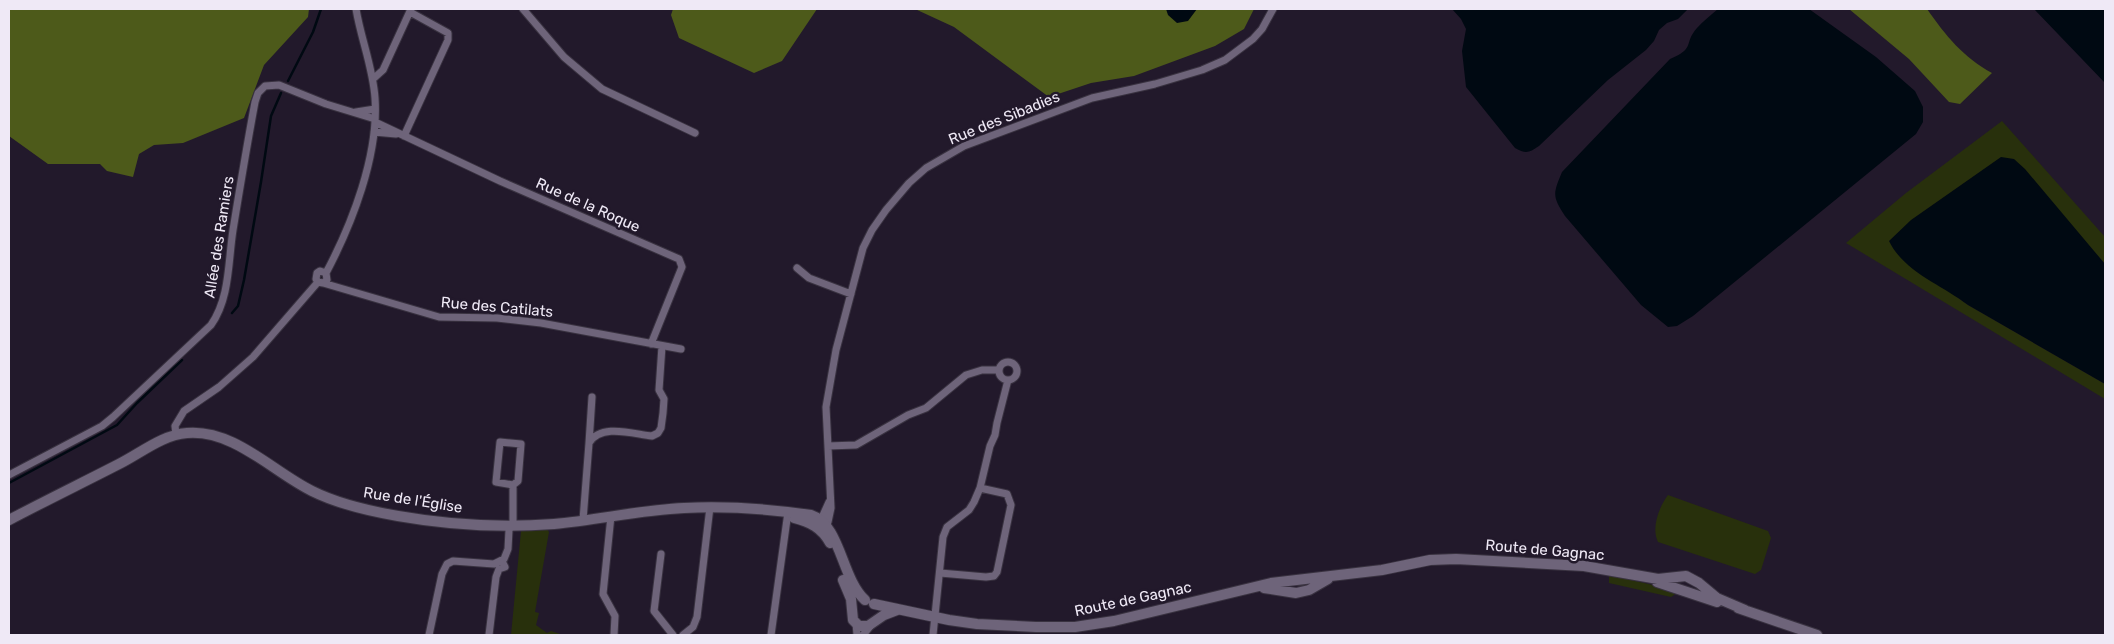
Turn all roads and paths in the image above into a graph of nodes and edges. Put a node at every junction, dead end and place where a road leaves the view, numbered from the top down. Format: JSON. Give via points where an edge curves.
{"nodes":[{"id":1,"x":356,"y":9,"type":"edge"},
{"id":2,"x":523,"y":9,"type":"edge"},
{"id":3,"x":1273,"y":9,"type":"edge"},
{"id":4,"x":411,"y":10,"type":"edge"},
{"id":5,"x":373,"y":79,"type":"junction"},
{"id":6,"x":375,"y":110,"type":"junction"},
{"id":7,"x":355,"y":113,"type":"junction"},
{"id":8,"x":375,"y":120,"type":"junction"},
{"id":9,"x":374,"y":132,"type":"junction"},
{"id":10,"x":695,"y":133,"type":"dead end"},
{"id":11,"x":404,"y":136,"type":"junction"},
{"id":12,"x":797,"y":268,"type":"dead end"},
{"id":13,"x":324,"y":279,"type":"junction"},
{"id":14,"x":852,"y":294,"type":"junction"},
{"id":15,"x":651,"y":344,"type":"junction"},
{"id":16,"x":662,"y":346,"type":"junction"},
{"id":17,"x":681,"y":349,"type":"dead end"},
{"id":18,"x":999,"y":370,"type":"junction"},
{"id":19,"x":1008,"y":380,"type":"junction"},
{"id":20,"x":592,"y":397,"type":"dead end"},
{"id":21,"x":176,"y":434,"type":"junction"},
{"id":22,"x":589,"y":443,"type":"junction"},
{"id":23,"x":828,"y":446,"type":"junction"},
{"id":24,"x":9,"y":474,"type":"edge"},
{"id":25,"x":513,"y":485,"type":"junction"},
{"id":26,"x":980,"y":488,"type":"junction"},
{"id":27,"x":710,"y":507,"type":"junction"},
{"id":28,"x":611,"y":516,"type":"junction"},
{"id":29,"x":787,"y":517,"type":"junction"},
{"id":30,"x":9,"y":520,"type":"edge"},
{"id":31,"x":583,"y":520,"type":"junction"},
{"id":32,"x":821,"y":524,"type":"junction"},
{"id":33,"x":510,"y":526,"type":"junction"},
{"id":34,"x":661,"y":554,"type":"dead end"},
{"id":35,"x":502,"y":561,"type":"junction"},
{"id":36,"x":940,"y":573,"type":"junction"},
{"id":37,"x":870,"y":602,"type":"junction"},
{"id":38,"x":898,"y":610,"type":"junction"},
{"id":39,"x":852,"y":611,"type":"junction"},
{"id":40,"x":935,"y":617,"type":"junction"},
{"id":41,"x":874,"y":622,"type":"junction"},
{"id":42,"x":856,"y":623,"type":"junction"},
{"id":43,"x":429,"y":635,"type":"edge"},
{"id":44,"x":489,"y":635,"type":"edge"},
{"id":45,"x":614,"y":635,"type":"edge"},
{"id":46,"x":673,"y":635,"type":"edge"},
{"id":47,"x":683,"y":635,"type":"edge"},
{"id":48,"x":770,"y":635,"type":"edge"},
{"id":49,"x":857,"y":635,"type":"edge"},
{"id":50,"x":863,"y":635,"type":"edge"},
{"id":51,"x":933,"y":635,"type":"edge"},
{"id":52,"x":1817,"y":635,"type":"edge"}],
"edges":[{"from":1,"to":5,"type":"street"},
{"from":2,"to":10,"type":"street","via":[[564,57],[602,89]]},
{"from":3,"to":14,"type":"street","name":"Rue des Sibadies","via":[[1253,40],[1225,60],[1155,84],[1092,98],[964,146],[926,168],[909,183],[872,230]]},
{"from":4,"to":5,"type":"street","via":[[383,70]]},
{"from":4,"to":11,"type":"street","via":[[448,33],[448,40]]},
{"from":5,"to":6,"type":"street"},
{"from":6,"to":7,"type":"street","name":"Allée des Ramiers"},
{"from":6,"to":8,"type":"street"},
{"from":7,"to":8,"type":"street","name":"Allée des Ramiers"},
{"from":7,"to":24,"type":"street","name":"Allée des Ramiers","via":[[279,85],[265,86],[258,93],[226,283],[217,316],[113,418]]},
{"from":8,"to":9,"type":"street"},
{"from":8,"to":11,"type":"street","name":"Rue de la Roque"},
{"from":9,"to":11,"type":"street","name":"Rue de la Roque"},
{"from":9,"to":13,"type":"street","via":[[352,220]]},
{"from":11,"to":15,"type":"street","name":"Rue de la Roque","via":[[679,259],[682,267]]},
{"from":12,"to":14,"type":"street","via":[[810,278]]},
{"from":13,"to":15,"type":"street","name":"Rue des Catilats","via":[[343,288],[439,317],[541,323]]},
{"from":13,"to":21,"type":"street","via":[[253,357],[184,411],[175,426]]},
{"from":14,"to":23,"type":"street","name":"Rue des Sibadies","via":[[827,394]]},
{"from":15,"to":16,"type":"street","name":"Rue des Catilats"},
{"from":16,"to":17,"type":"street","name":"Rue des Catilats"},
{"from":16,"to":22,"type":"street","via":[[658,390],[664,399],[658,433],[652,436],[607,431],[597,434]]},
{"from":18,"to":19,"type":"street","via":[[1002,378]]},
{"from":18,"to":19,"type":"street","via":[[1007,362],[1015,365],[1016,376]]},
{"from":18,"to":23,"type":"street","via":[[982,370],[966,375],[926,408],[856,445]]},
{"from":19,"to":26,"type":"street"},
{"from":20,"to":22,"type":"street"},
{"from":21,"to":30,"type":"main road","name":"Rue de l'Église"},
{"from":21,"to":33,"type":"main road","name":"Rue de l'Église","via":[[190,433],[221,439],[314,492],[373,511],[438,522]]},
{"from":22,"to":31,"type":"street"},
{"from":23,"to":32,"type":"street","name":"Rue des Sibadies","via":[[831,508]]},
{"from":25,"to":25,"type":"street","via":[[518,481],[521,444],[500,442],[496,482]]},
{"from":25,"to":33,"type":"street"},
{"from":26,"to":36,"type":"street","via":[[968,510],[947,527]]},
{"from":26,"to":36,"type":"street","via":[[1007,494],[1011,505],[997,572],[986,578]]},
{"from":27,"to":28,"type":"main road","name":"Rue de l'Église"},
{"from":27,"to":29,"type":"main road","name":"Rue de l'Église","via":[[759,510]]},
{"from":27,"to":47,"type":"street","via":[[696,617],[693,627]]},
{"from":28,"to":31,"type":"main road","name":"Rue de l'Église"},
{"from":28,"to":45,"type":"street","via":[[603,594],[615,616]]},
{"from":29,"to":32,"type":"main road","name":"Rue de l'Église"},
{"from":29,"to":48,"type":"street"},
{"from":31,"to":33,"type":"main road","name":"Rue de l'Église"},
{"from":32,"to":37,"type":"main road","via":[[836,544],[853,587]]},
{"from":32,"to":39,"type":"main road","via":[[851,599]]},
{"from":33,"to":35,"type":"street","via":[[508,549]]},
{"from":34,"to":46,"type":"street","via":[[654,611]]},
{"from":35,"to":43,"type":"street","via":[[494,564],[453,561],[447,564]]},
{"from":35,"to":44,"type":"street","via":[[505,568],[499,569],[496,577]]},
{"from":36,"to":40,"type":"street"},
{"from":37,"to":38,"type":"main road","name":"Route de Gagnac"},
{"from":37,"to":39,"type":"main road","via":[[856,604]]},
{"from":37,"to":41,"type":"main road","via":[[878,612]]},
{"from":38,"to":40,"type":"main road","name":"Route de Gagnac"},
{"from":38,"to":41,"type":"main road"},
{"from":39,"to":42,"type":"main road"},
{"from":40,"to":51,"type":"street"},
{"from":40,"to":52,"type":"main road","name":"Route de Gagnac","via":[[977,624],[1075,627],[1114,621],[1270,583],[1456,559],[1584,566],[1665,579],[1686,576],[1717,598]]},
{"from":41,"to":42,"type":"main road","via":[[864,627]]},
{"from":41,"to":50,"type":"street"},
{"from":42,"to":49,"type":"street"}]}
